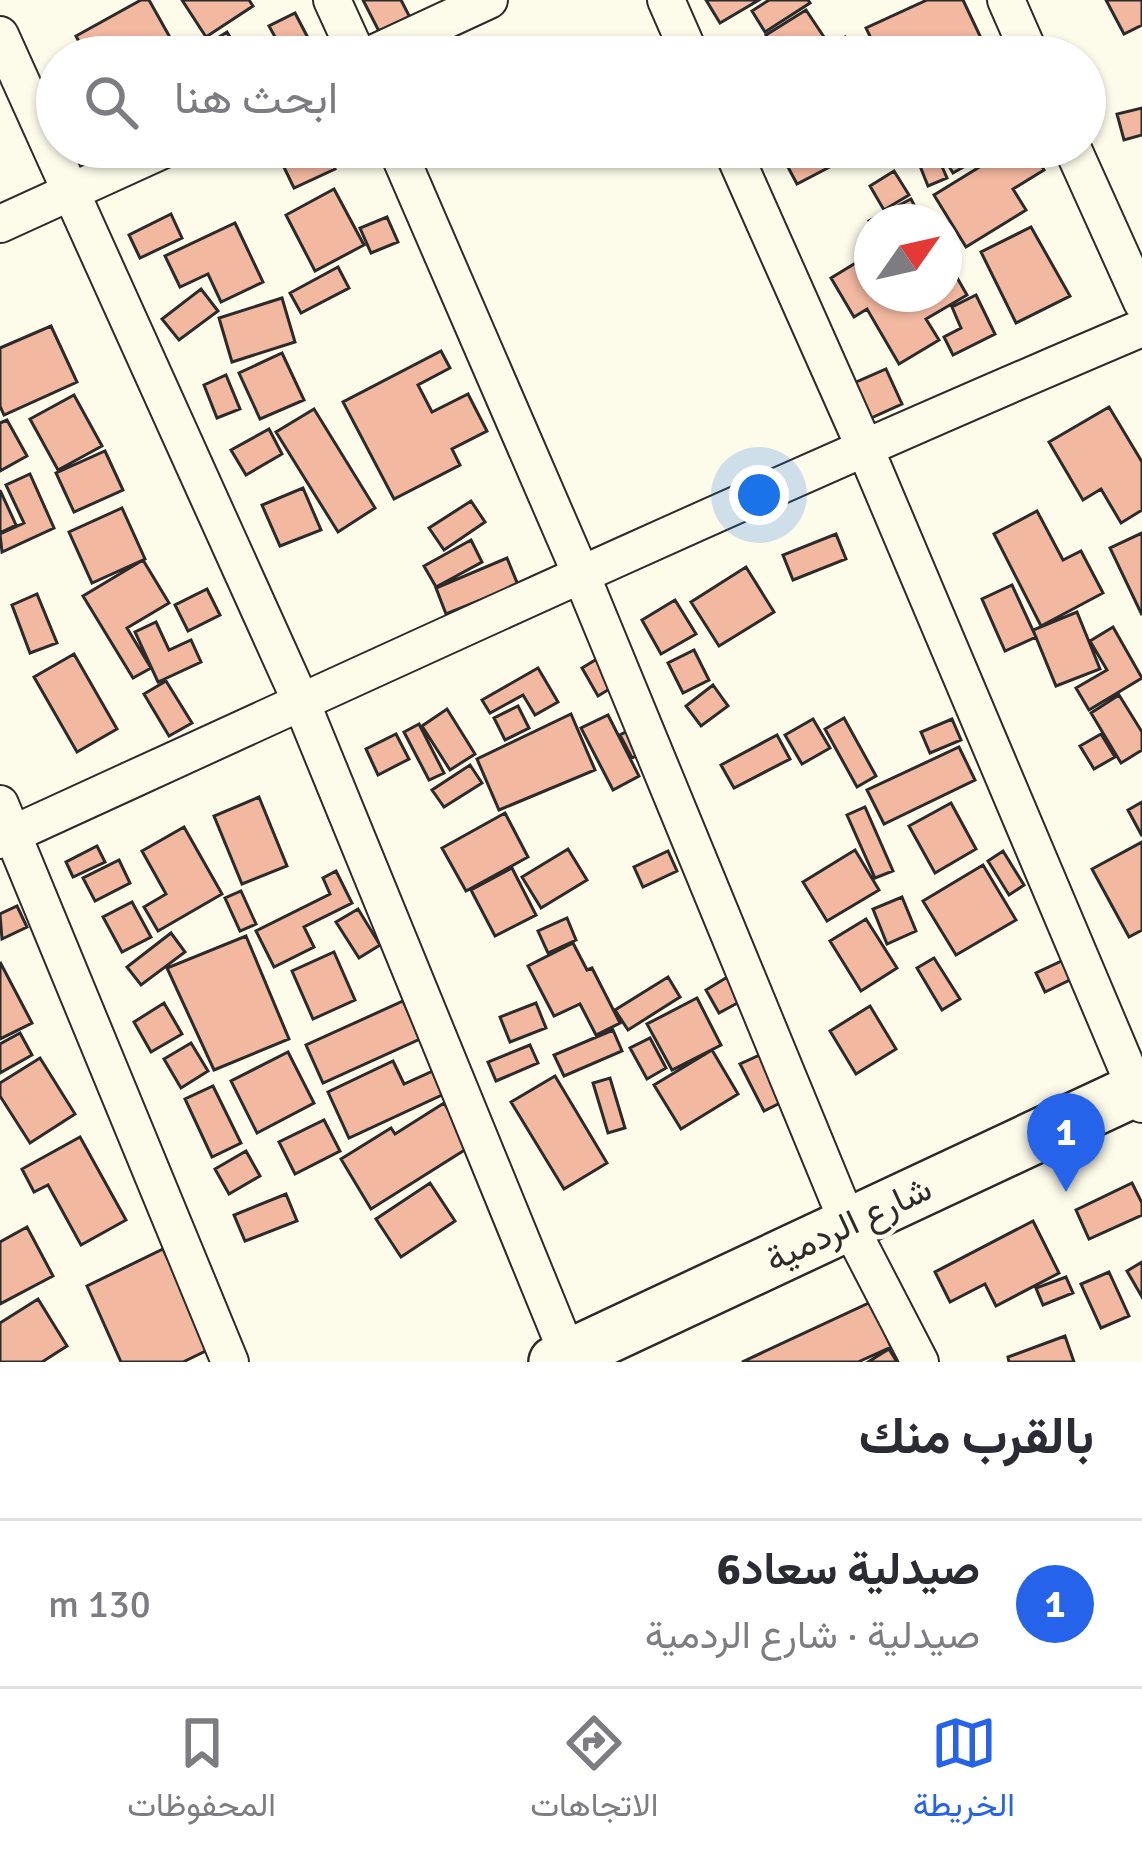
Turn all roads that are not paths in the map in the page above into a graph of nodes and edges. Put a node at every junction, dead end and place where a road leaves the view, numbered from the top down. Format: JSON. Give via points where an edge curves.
{"nodes":[{"id":1,"x":332,"y":0,"type":"edge"},
{"id":2,"x":489,"y":0,"type":"edge"},
{"id":3,"x":666,"y":0,"type":"edge"},
{"id":4,"x":1006,"y":0,"type":"edge"},
{"id":5,"x":0,"y":35,"type":"edge"},
{"id":6,"x":351,"y":36,"type":"edge"},
{"id":7,"x":409,"y":36,"type":"edge"},
{"id":8,"x":682,"y":36,"type":"edge"},
{"id":9,"x":1022,"y":36,"type":"edge"},
{"id":10,"x":36,"y":113,"type":"edge"},
{"id":11,"x":61,"y":168,"type":"edge"},
{"id":12,"x":123,"y":168,"type":"edge"},
{"id":13,"x":406,"y":168,"type":"edge"},
{"id":14,"x":740,"y":168,"type":"edge"},
{"id":15,"x":1081,"y":168,"type":"edge"},
{"id":16,"x":72,"y":191,"type":"junction"},
{"id":17,"x":0,"y":224,"type":"edge"},
{"id":18,"x":1142,"y":302,"type":"edge"},
{"id":19,"x":1142,"y":328,"type":"edge"},
{"id":20,"x":864,"y":446,"type":"junction"},
{"id":21,"x":580,"y":572,"type":"junction"},
{"id":22,"x":302,"y":704,"type":"junction"},
{"id":23,"x":4,"y":826,"type":"edge"},
{"id":24,"x":1140,"y":1094,"type":"edge"},
{"id":25,"x":848,"y":1223,"type":"junction"},
{"id":26,"x":565,"y":1360,"type":"edge"},
{"id":27,"x":230,"y":1362,"type":"edge"},
{"id":28,"x":920,"y":1362,"type":"edge"}],
"edges":[{"from":1,"to":6,"type":"street"},
{"from":2,"to":7,"type":"street"},
{"from":3,"to":8,"type":"street"},
{"from":4,"to":9,"type":"street"},
{"from":5,"to":10,"type":"street"},
{"from":11,"to":16,"type":"street"},
{"from":12,"to":16,"type":"street"},
{"from":13,"to":21,"type":"street"},
{"from":14,"to":20,"type":"street"},
{"from":15,"to":18,"type":"street"},
{"from":16,"to":17,"type":"street"},
{"from":16,"to":22,"type":"street"},
{"from":19,"to":20,"type":"street"},
{"from":20,"to":21,"type":"street"},
{"from":20,"to":24,"type":"street"},
{"from":21,"to":22,"type":"street"},
{"from":21,"to":25,"type":"street"},
{"from":22,"to":23,"type":"street"},
{"from":22,"to":26,"type":"street"},
{"from":23,"to":27,"type":"street"},
{"from":24,"to":25,"type":"street","name":"شارع الردمية"},
{"from":25,"to":26,"type":"street","name":"شارع الردمية"},
{"from":25,"to":28,"type":"street"}]}
